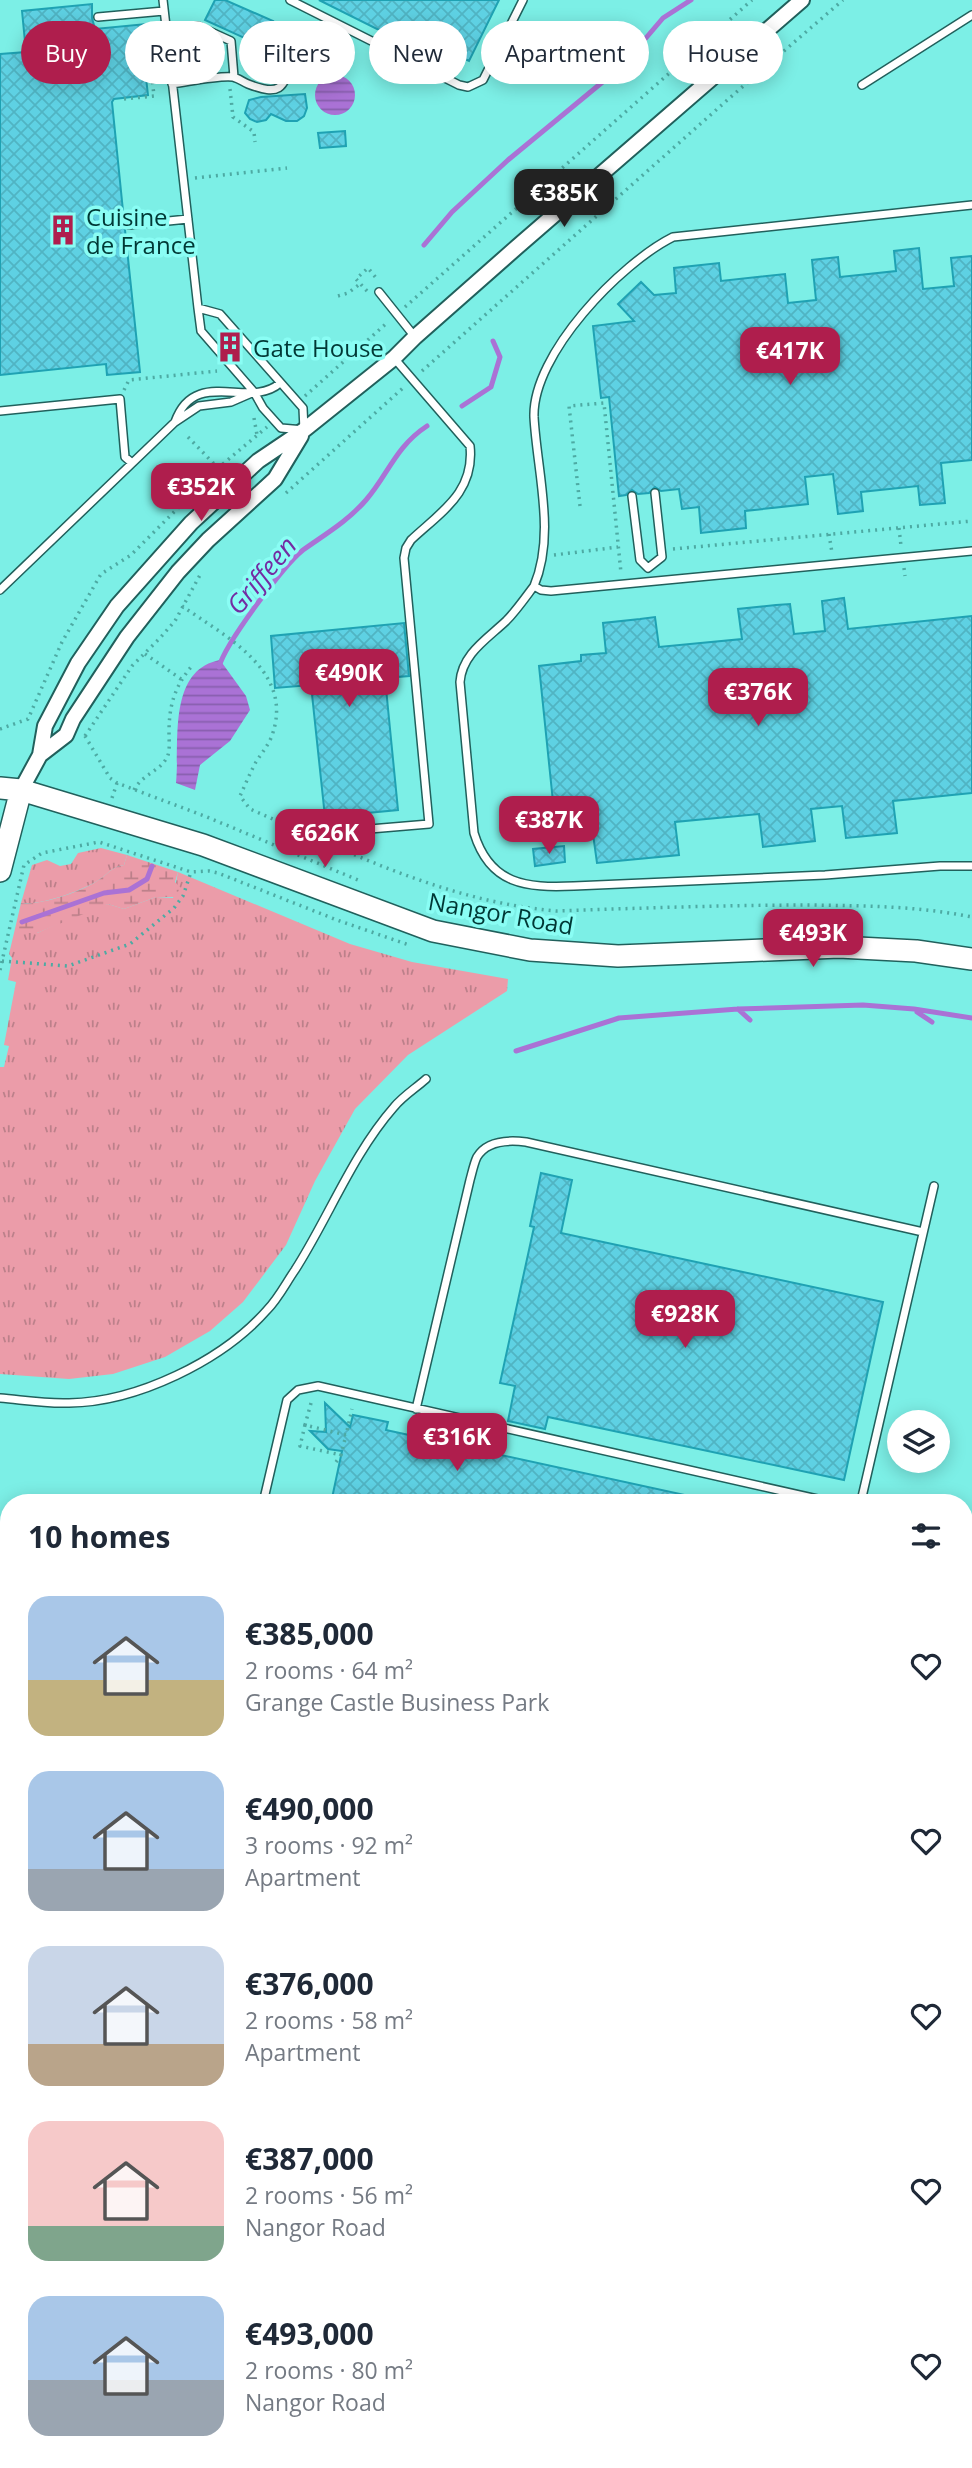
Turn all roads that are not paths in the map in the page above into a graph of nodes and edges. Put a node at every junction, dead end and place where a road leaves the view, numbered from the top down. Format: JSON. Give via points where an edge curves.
{"nodes":[{"id":1,"x":163,"y":0,"type":"edge"},
{"id":2,"x":290,"y":0,"type":"edge"},
{"id":3,"x":523,"y":0,"type":"edge"},
{"id":4,"x":802,"y":0,"type":"edge"},
{"id":5,"x":302,"y":3,"type":"edge"},
{"id":6,"x":164,"y":11,"type":"junction"},
{"id":7,"x":972,"y":15,"type":"edge"},
{"id":8,"x":98,"y":17,"type":"dead end"},
{"id":9,"x":165,"y":21,"type":"edge"},
{"id":10,"x":225,"y":38,"type":"edge"},
{"id":11,"x":225,"y":77,"type":"edge"},
{"id":12,"x":231,"y":77,"type":"junction"},
{"id":13,"x":239,"y":80,"type":"edge"},
{"id":14,"x":172,"y":84,"type":"edge"},
{"id":15,"x":247,"y":84,"type":"edge"},
{"id":16,"x":284,"y":84,"type":"edge"},
{"id":17,"x":862,"y":85,"type":"dead end"},
{"id":18,"x":972,"y":205,"type":"edge"},
{"id":19,"x":188,"y":219,"type":"junction"},
{"id":20,"x":129,"y":225,"type":"dead end"},
{"id":21,"x":379,"y":292,"type":"dead end"},
{"id":22,"x":198,"y":308,"type":"junction"},
{"id":23,"x":415,"y":337,"type":"junction"},
{"id":24,"x":394,"y":358,"type":"junction"},
{"id":25,"x":280,"y":383,"type":"junction"},
{"id":26,"x":254,"y":392,"type":"junction"},
{"id":27,"x":0,"y":411,"type":"edge"},
{"id":28,"x":304,"y":430,"type":"junction"},
{"id":29,"x":132,"y":463,"type":"junction"},
{"id":30,"x":655,"y":493,"type":"dead end"},
{"id":31,"x":632,"y":496,"type":"dead end"},
{"id":32,"x":972,"y":551,"type":"edge"},
{"id":33,"x":648,"y":568,"type":"junction"},
{"id":34,"x":648,"y":581,"type":"junction"},
{"id":35,"x":534,"y":586,"type":"junction"},
{"id":36,"x":0,"y":590,"type":"edge"},
{"id":37,"x":40,"y":755,"type":"junction"},
{"id":38,"x":11,"y":789,"type":"edge"},
{"id":39,"x":358,"y":830,"type":"dead end"},
{"id":40,"x":972,"y":866,"type":"edge"},
{"id":41,"x":0,"y":871,"type":"edge"},
{"id":42,"x":972,"y":959,"type":"edge"},
{"id":43,"x":426,"y":1079,"type":"dead end"},
{"id":44,"x":934,"y":1186,"type":"dead end"},
{"id":45,"x":923,"y":1232,"type":"junction"},
{"id":46,"x":0,"y":1398,"type":"edge"},
{"id":47,"x":416,"y":1409,"type":"junction"},
{"id":48,"x":265,"y":1494,"type":"edge"},
{"id":49,"x":795,"y":1494,"type":"edge"},
{"id":50,"x":863,"y":1494,"type":"edge"}],
"edges":[{"from":1,"to":6,"type":"lane"},
{"from":2,"to":5,"type":"lane"},
{"from":3,"to":5,"type":"lane","via":[[483,80],[468,87]]},
{"from":4,"to":23,"type":"street"},
{"from":6,"to":8,"type":"lane"},
{"from":6,"to":9,"type":"lane"},
{"from":7,"to":17,"type":"lane"},
{"from":10,"to":12,"type":"lane","via":[[231,41]]},
{"from":11,"to":12,"type":"lane"},
{"from":12,"to":13,"type":"lane"},
{"from":14,"to":19,"type":"lane"},
{"from":15,"to":16,"type":"lane","via":[[269,90]]},
{"from":18,"to":35,"type":"lane","via":[[673,237],[601,294],[564,337],[536,396],[544,528],[543,556]]},
{"from":19,"to":20,"type":"lane"},
{"from":19,"to":22,"type":"lane"},
{"from":21,"to":23,"type":"lane"},
{"from":22,"to":25,"type":"lane","via":[[220,314]]},
{"from":22,"to":26,"type":"lane","via":[[201,331]]},
{"from":23,"to":24,"type":"street"},
{"from":24,"to":28,"type":"street"},
{"from":24,"to":39,"type":"lane","via":[[470,446],[471,460],[461,492],[411,540],[404,558],[429,824]]},
{"from":25,"to":26,"type":"lane"},
{"from":25,"to":28,"type":"lane","via":[[303,408]]},
{"from":26,"to":28,"type":"lane","via":[[281,428]]},
{"from":26,"to":29,"type":"lane","via":[[231,402],[199,406],[174,422]]},
{"from":27,"to":29,"type":"lane","via":[[120,399],[125,457]]},
{"from":28,"to":37,"type":"street","via":[[275,479],[178,572],[127,637],[66,735]]},
{"from":28,"to":37,"type":"street","via":[[223,492],[117,606],[55,706],[45,726]]},
{"from":29,"to":36,"type":"lane"},
{"from":30,"to":33,"type":"lane","via":[[662,557]]},
{"from":31,"to":33,"type":"lane","via":[[640,560]]},
{"from":32,"to":34,"type":"lane"},
{"from":33,"to":34,"type":"lane"},
{"from":34,"to":35,"type":"lane","via":[[551,591]]},
{"from":35,"to":40,"type":"lane","via":[[508,620],[467,658],[460,674],[474,833],[487,861],[510,879],[538,887]]},
{"from":37,"to":38,"type":"street"},
{"from":38,"to":41,"type":"main road"},
{"from":38,"to":42,"type":"main road","name":"Nangor Road","via":[[203,845],[433,931],[530,950],[618,956],[839,947]]},
{"from":43,"to":46,"type":"lane","via":[[396,1105],[370,1139],[267,1310],[229,1344],[159,1384],[117,1397],[70,1403]]},
{"from":44,"to":45,"type":"lane"},
{"from":45,"to":47,"type":"lane","via":[[526,1142],[496,1143],[477,1157],[470,1180]]},
{"from":45,"to":50,"type":"lane"},
{"from":47,"to":48,"type":"lane","via":[[318,1386],[298,1390],[284,1406]]},
{"from":47,"to":49,"type":"lane"}]}
